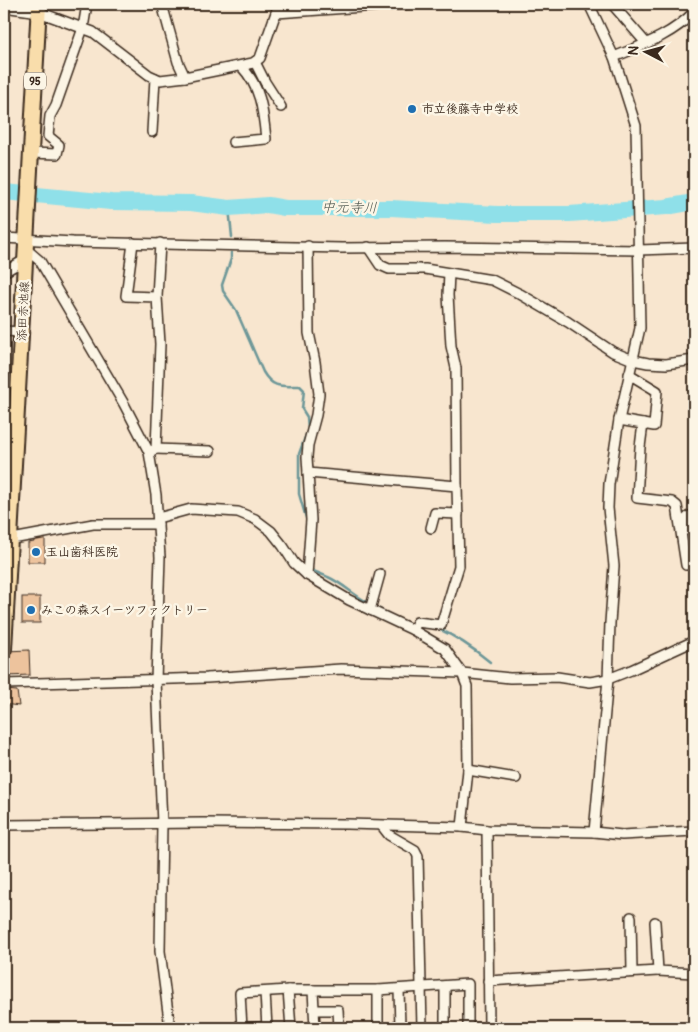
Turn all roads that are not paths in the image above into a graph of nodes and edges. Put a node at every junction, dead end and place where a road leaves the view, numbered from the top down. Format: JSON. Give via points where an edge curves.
{"nodes":[{"id":1,"x":87,"y":4,"type":"edge"},
{"id":2,"x":162,"y":4,"type":"edge"},
{"id":3,"x":407,"y":4,"type":"edge"},
{"id":4,"x":612,"y":4,"type":"edge"},
{"id":5,"x":593,"y":5,"type":"edge"},
{"id":6,"x":38,"y":6,"type":"edge"},
{"id":7,"x":4,"y":7,"type":"edge"},
{"id":8,"x":277,"y":8,"type":"edge"},
{"id":9,"x":694,"y":13,"type":"edge"},
{"id":10,"x":82,"y":28,"type":"junction"},
{"id":11,"x":646,"y":44,"type":"junction"},
{"id":12,"x":614,"y":56,"type":"junction"},
{"id":13,"x":255,"y":62,"type":"junction"},
{"id":14,"x":241,"y":66,"type":"junction"},
{"id":15,"x":185,"y":77,"type":"junction"},
{"id":16,"x":155,"y":78,"type":"junction"},
{"id":17,"x":281,"y":107,"type":"dead end"},
{"id":18,"x":152,"y":132,"type":"dead end"},
{"id":19,"x":233,"y":142,"type":"dead end"},
{"id":20,"x":31,"y":156,"type":"junction"},
{"id":21,"x":4,"y":238,"type":"edge"},
{"id":22,"x":133,"y":243,"type":"junction"},
{"id":23,"x":160,"y":243,"type":"junction"},
{"id":24,"x":26,"y":245,"type":"junction"},
{"id":25,"x":308,"y":246,"type":"junction"},
{"id":26,"x":368,"y":247,"type":"junction"},
{"id":27,"x":694,"y":248,"type":"edge"},
{"id":28,"x":639,"y":250,"type":"junction"},
{"id":29,"x":4,"y":272,"type":"edge"},
{"id":30,"x":450,"y":273,"type":"junction"},
{"id":31,"x":157,"y":297,"type":"junction"},
{"id":32,"x":4,"y":331,"type":"edge"},
{"id":33,"x":22,"y":332,"type":"junction"},
{"id":34,"x":633,"y":360,"type":"junction"},
{"id":35,"x":694,"y":360,"type":"edge"},
{"id":36,"x":629,"y":374,"type":"junction"},
{"id":37,"x":619,"y":420,"type":"junction"},
{"id":38,"x":644,"y":424,"type":"junction"},
{"id":39,"x":153,"y":451,"type":"junction"},
{"id":40,"x":210,"y":451,"type":"dead end"},
{"id":41,"x":308,"y":473,"type":"junction"},
{"id":42,"x":457,"y":486,"type":"junction"},
{"id":43,"x":458,"y":514,"type":"junction"},
{"id":44,"x":694,"y":517,"type":"edge"},
{"id":45,"x":158,"y":521,"type":"junction"},
{"id":46,"x":431,"y":528,"type":"dead end"},
{"id":47,"x":7,"y":540,"type":"edge"},
{"id":48,"x":694,"y":554,"type":"edge"},
{"id":49,"x":686,"y":565,"type":"dead end"},
{"id":50,"x":380,"y":574,"type":"dead end"},
{"id":51,"x":307,"y":575,"type":"junction"},
{"id":52,"x":370,"y":610,"type":"junction"},
{"id":53,"x":413,"y":630,"type":"junction"},
{"id":54,"x":694,"y":641,"type":"edge"},
{"id":55,"x":4,"y":649,"type":"edge"},
{"id":56,"x":462,"y":672,"type":"junction"},
{"id":57,"x":608,"y":679,"type":"junction"},
{"id":58,"x":156,"y":680,"type":"junction"},
{"id":59,"x":4,"y":684,"type":"edge"},
{"id":60,"x":468,"y":770,"type":"junction"},
{"id":61,"x":516,"y":778,"type":"dead end"},
{"id":62,"x":162,"y":824,"type":"junction"},
{"id":63,"x":4,"y":825,"type":"edge"},
{"id":64,"x":382,"y":826,"type":"junction"},
{"id":65,"x":462,"y":827,"type":"junction"},
{"id":66,"x":487,"y":830,"type":"junction"},
{"id":67,"x":694,"y":831,"type":"edge"},
{"id":68,"x":594,"y":832,"type":"junction"},
{"id":69,"x":631,"y":917,"type":"dead end"},
{"id":70,"x":655,"y":922,"type":"dead end"},
{"id":71,"x":658,"y":971,"type":"junction"},
{"id":72,"x":632,"y":972,"type":"junction"},
{"id":73,"x":694,"y":973,"type":"edge"},
{"id":74,"x":488,"y":980,"type":"junction"},
{"id":75,"x":445,"y":986,"type":"junction"},
{"id":76,"x":421,"y":987,"type":"junction"},
{"id":77,"x":399,"y":989,"type":"junction"},
{"id":78,"x":288,"y":990,"type":"junction"},
{"id":79,"x":313,"y":990,"type":"junction"},
{"id":80,"x":378,"y":990,"type":"junction"},
{"id":81,"x":265,"y":992,"type":"junction"},
{"id":82,"x":314,"y":1010,"type":"junction"},
{"id":83,"x":267,"y":1027,"type":"edge"},
{"id":84,"x":170,"y":1028,"type":"edge"},
{"id":85,"x":242,"y":1028,"type":"edge"},
{"id":86,"x":291,"y":1028,"type":"edge"},
{"id":87,"x":315,"y":1028,"type":"edge"},
{"id":88,"x":339,"y":1028,"type":"edge"},
{"id":89,"x":378,"y":1028,"type":"edge"},
{"id":90,"x":400,"y":1028,"type":"edge"},
{"id":91,"x":422,"y":1028,"type":"edge"},
{"id":92,"x":445,"y":1028,"type":"edge"},
{"id":93,"x":468,"y":1028,"type":"edge"},
{"id":94,"x":488,"y":1028,"type":"edge"}],
"edges":[{"from":1,"to":10,"type":"street"},
{"from":2,"to":15,"type":"street"},
{"from":3,"to":8,"type":"street"},
{"from":4,"to":11,"type":"street"},
{"from":5,"to":12,"type":"street"},
{"from":6,"to":7,"type":"street"},
{"from":6,"to":10,"type":"street"},
{"from":6,"to":20,"type":"main road","name":"添田赤池線","number":"95"},
{"from":8,"to":13,"type":"street","via":[[260,58]]},
{"from":9,"to":11,"type":"street","via":[[682,25]]},
{"from":10,"to":16,"type":"street","via":[[93,32]]},
{"from":10,"to":20,"type":"street","via":[[50,116],[48,136],[59,145],[59,151],[57,154]]},
{"from":11,"to":12,"type":"street"},
{"from":12,"to":28,"type":"street","via":[[636,126]]},
{"from":13,"to":14,"type":"street"},
{"from":13,"to":17,"type":"street"},
{"from":14,"to":15,"type":"street"},
{"from":14,"to":19,"type":"street","via":[[250,75],[262,101],[266,139]]},
{"from":15,"to":16,"type":"street"},
{"from":16,"to":18,"type":"street"},
{"from":20,"to":24,"type":"main road","name":"添田赤池線","number":"95"},
{"from":21,"to":24,"type":"street"},
{"from":22,"to":23,"type":"street"},
{"from":22,"to":24,"type":"street"},
{"from":22,"to":31,"type":"street","via":[[126,296]]},
{"from":23,"to":25,"type":"street"},
{"from":23,"to":31,"type":"street"},
{"from":24,"to":29,"type":"street"},
{"from":24,"to":33,"type":"main road","name":"添田赤池線","number":"95"},
{"from":24,"to":39,"type":"street","via":[[40,261]]},
{"from":25,"to":26,"type":"street"},
{"from":25,"to":41,"type":"street","via":[[309,334],[318,394],[308,445]]},
{"from":26,"to":28,"type":"street"},
{"from":26,"to":30,"type":"street","via":[[380,265],[389,269]]},
{"from":27,"to":28,"type":"street"},
{"from":28,"to":34,"type":"street","via":[[640,328]]},
{"from":30,"to":34,"type":"street","via":[[492,280],[560,317],[613,352]]},
{"from":30,"to":42,"type":"street","via":[[451,346],[456,368]]},
{"from":31,"to":39,"type":"street","via":[[160,344]]},
{"from":32,"to":33,"type":"street"},
{"from":33,"to":47,"type":"main road","name":"添田赤池線","number":"95"},
{"from":34,"to":35,"type":"street","via":[[666,364]]},
{"from":34,"to":36,"type":"street"},
{"from":36,"to":37,"type":"street"},
{"from":36,"to":38,"type":"street","via":[[657,391],[654,426]]},
{"from":37,"to":38,"type":"street"},
{"from":37,"to":57,"type":"street","via":[[609,484],[614,566]]},
{"from":38,"to":49,"type":"street","via":[[637,498],[672,502],[678,506]]},
{"from":39,"to":40,"type":"street"},
{"from":39,"to":45,"type":"street"},
{"from":41,"to":42,"type":"street"},
{"from":41,"to":51,"type":"street","via":[[311,520]]},
{"from":42,"to":43,"type":"street"},
{"from":43,"to":46,"type":"street","via":[[435,513]]},
{"from":43,"to":53,"type":"street","via":[[459,566],[441,625],[418,622]]},
{"from":44,"to":48,"type":"street","via":[[689,516],[685,520],[691,554]]},
{"from":45,"to":47,"type":"street","via":[[93,524]]},
{"from":45,"to":51,"type":"street","via":[[191,509],[238,512],[255,518],[271,531]]},
{"from":45,"to":58,"type":"street"},
{"from":47,"to":55,"type":"main road","name":"添田赤池線","number":"95"},
{"from":50,"to":52,"type":"street"},
{"from":51,"to":52,"type":"street"},
{"from":52,"to":53,"type":"street"},
{"from":53,"to":56,"type":"street","via":[[445,649]]},
{"from":54,"to":57,"type":"street"},
{"from":56,"to":57,"type":"street","via":[[590,682]]},
{"from":56,"to":58,"type":"street","via":[[341,669]]},
{"from":56,"to":60,"type":"street","via":[[467,686]]},
{"from":57,"to":68,"type":"street"},
{"from":58,"to":59,"type":"street"},
{"from":58,"to":62,"type":"street"},
{"from":60,"to":61,"type":"street"},
{"from":60,"to":65,"type":"street"},
{"from":62,"to":63,"type":"street"},
{"from":62,"to":64,"type":"street"},
{"from":62,"to":84,"type":"street","via":[[160,951]]},
{"from":64,"to":65,"type":"street"},
{"from":64,"to":76,"type":"street","via":[[389,835],[415,850],[418,856]]},
{"from":65,"to":66,"type":"street"},
{"from":66,"to":68,"type":"street"},
{"from":66,"to":74,"type":"street"},
{"from":67,"to":68,"type":"street","via":[[622,835]]},
{"from":69,"to":72,"type":"street"},
{"from":70,"to":71,"type":"street"},
{"from":71,"to":72,"type":"street"},
{"from":71,"to":73,"type":"street"},
{"from":72,"to":74,"type":"street"},
{"from":74,"to":94,"type":"street"},
{"from":75,"to":76,"type":"street"},
{"from":75,"to":92,"type":"street"},
{"from":75,"to":93,"type":"street","via":[[468,984]]},
{"from":76,"to":77,"type":"street"},
{"from":76,"to":91,"type":"street"},
{"from":77,"to":80,"type":"street"},
{"from":77,"to":90,"type":"street"},
{"from":78,"to":79,"type":"street"},
{"from":78,"to":81,"type":"street"},
{"from":78,"to":86,"type":"street"},
{"from":79,"to":80,"type":"street"},
{"from":79,"to":82,"type":"street"},
{"from":80,"to":89,"type":"street"},
{"from":81,"to":83,"type":"street"},
{"from":81,"to":85,"type":"street","via":[[240,993]]},
{"from":82,"to":87,"type":"street"},
{"from":82,"to":88,"type":"street","via":[[338,1010]]},
{"from":83,"to":85,"type":"street"}]}
